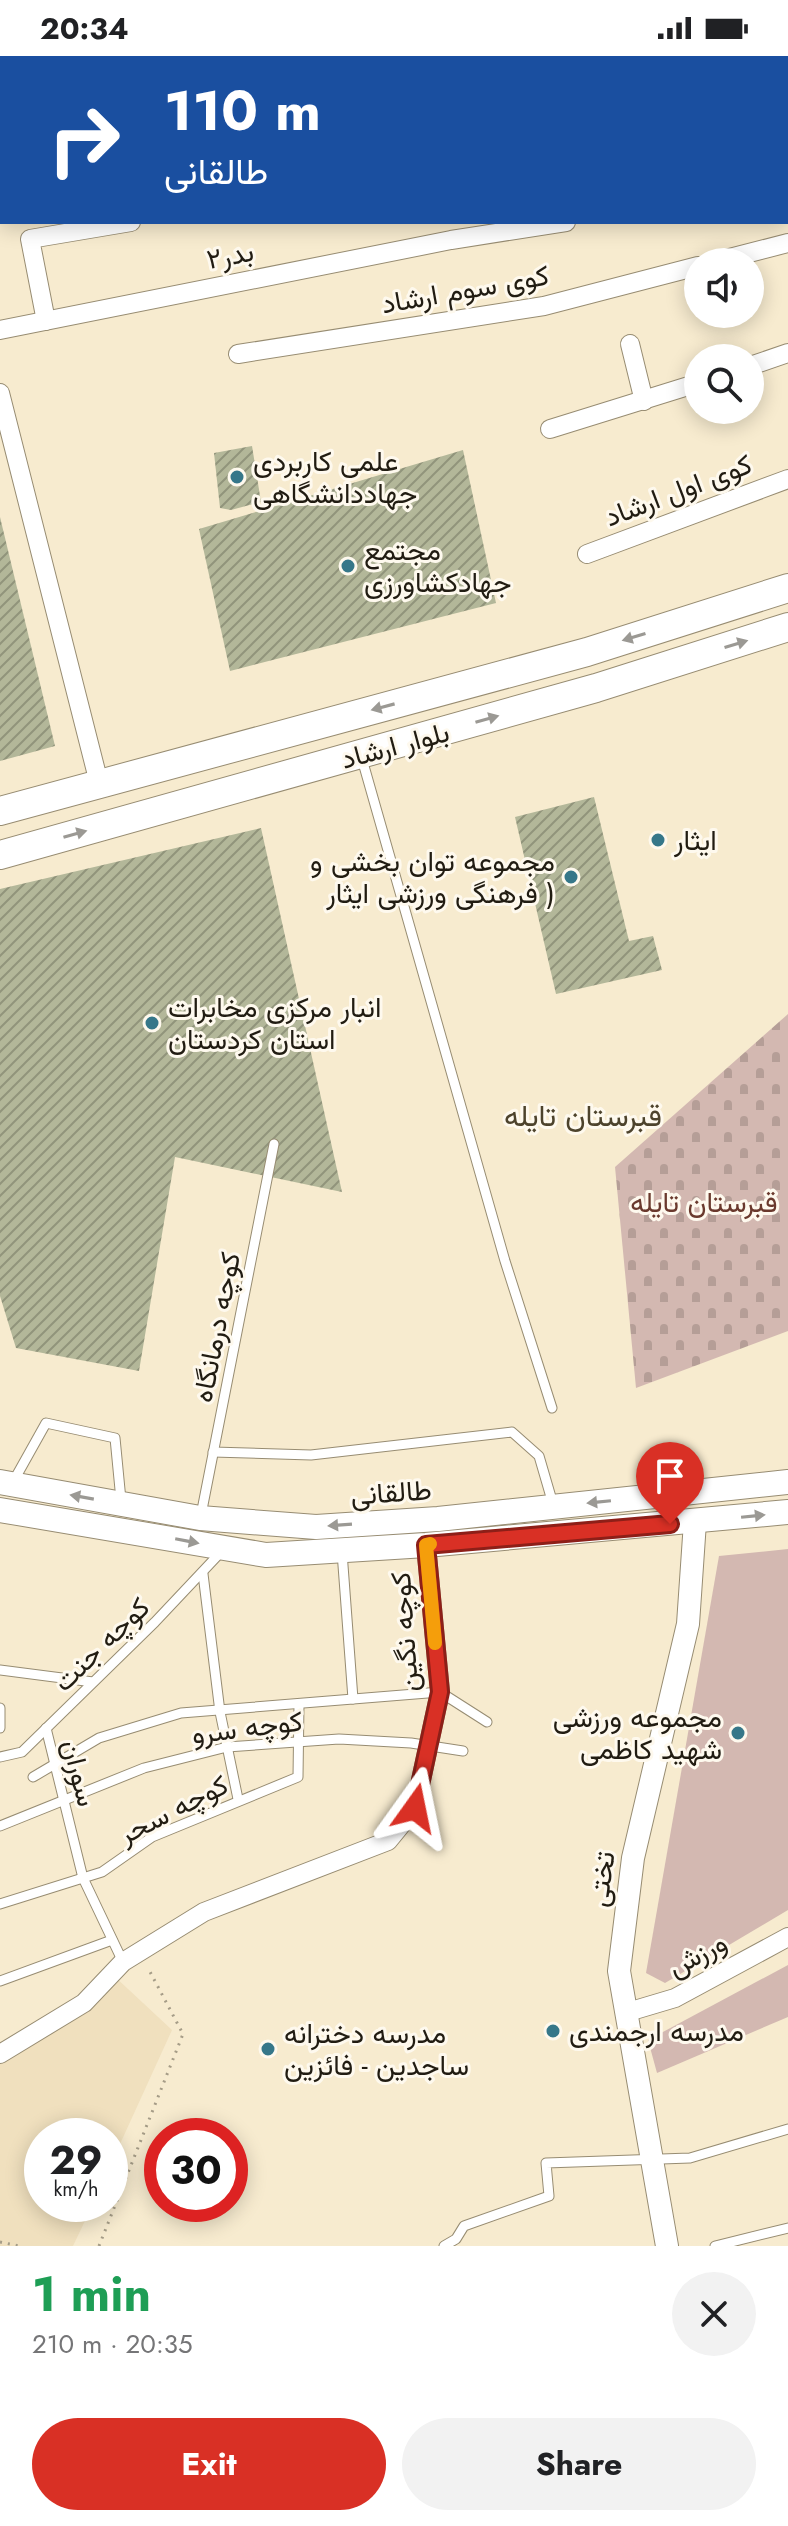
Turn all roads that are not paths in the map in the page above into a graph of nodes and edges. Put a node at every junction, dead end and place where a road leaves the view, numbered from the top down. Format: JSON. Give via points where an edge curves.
{"nodes":[{"id":1,"x":119,"y":224,"type":"edge"},
{"id":2,"x":553,"y":224,"type":"edge"},
{"id":3,"x":788,"y":243,"type":"edge"},
{"id":4,"x":764,"y":249,"type":"edge"},
{"id":5,"x":684,"y":270,"type":"edge"},
{"id":6,"x":46,"y":321,"type":"junction"},
{"id":7,"x":0,"y":330,"type":"edge"},
{"id":8,"x":630,"y":344,"type":"dead end"},
{"id":9,"x":788,"y":353,"type":"edge"},
{"id":10,"x":238,"y":354,"type":"dead end"},
{"id":11,"x":764,"y":361,"type":"edge"},
{"id":12,"x":684,"y":388,"type":"edge"},
{"id":13,"x":0,"y":393,"type":"edge"},
{"id":14,"x":644,"y":401,"type":"junction"},
{"id":15,"x":550,"y":429,"type":"dead end"},
{"id":16,"x":788,"y":479,"type":"edge"},
{"id":17,"x":587,"y":554,"type":"dead end"},
{"id":18,"x":788,"y":588,"type":"edge"},
{"id":19,"x":788,"y":627,"type":"edge"},
{"id":20,"x":324,"y":723,"type":"junction"},
{"id":21,"x":361,"y":755,"type":"junction"},
{"id":22,"x":333,"y":762,"type":"junction"},
{"id":23,"x":99,"y":783,"type":"junction"},
{"id":24,"x":0,"y":811,"type":"edge"},
{"id":25,"x":0,"y":855,"type":"edge"},
{"id":26,"x":274,"y":1144,"type":"dead end"},
{"id":27,"x":552,"y":1408,"type":"dead end"},
{"id":28,"x":213,"y":1452,"type":"junction"},
{"id":29,"x":788,"y":1482,"type":"edge"},
{"id":30,"x":6,"y":1483,"type":"edge"},
{"id":31,"x":690,"y":1493,"type":"junction"},
{"id":32,"x":121,"y":1504,"type":"junction"},
{"id":33,"x":554,"y":1507,"type":"junction"},
{"id":34,"x":0,"y":1510,"type":"edge"},
{"id":35,"x":788,"y":1512,"type":"edge"},
{"id":36,"x":200,"y":1518,"type":"junction"},
{"id":37,"x":695,"y":1522,"type":"junction"},
{"id":38,"x":426,"y":1545,"type":"junction"},
{"id":39,"x":224,"y":1549,"type":"junction"},
{"id":40,"x":342,"y":1552,"type":"junction"},
{"id":41,"x":203,"y":1574,"type":"junction"},
{"id":42,"x":0,"y":1670,"type":"edge"},
{"id":43,"x":93,"y":1682,"type":"junction"},
{"id":44,"x":440,"y":1692,"type":"junction"},
{"id":45,"x":353,"y":1699,"type":"junction"},
{"id":46,"x":299,"y":1704,"type":"junction"},
{"id":47,"x":0,"y":1708,"type":"edge"},
{"id":48,"x":220,"y":1712,"type":"junction"},
{"id":49,"x":487,"y":1722,"type":"dead end"},
{"id":50,"x":0,"y":1728,"type":"edge"},
{"id":51,"x":46,"y":1728,"type":"junction"},
{"id":52,"x":299,"y":1743,"type":"junction"},
{"id":53,"x":429,"y":1745,"type":"junction"},
{"id":54,"x":227,"y":1747,"type":"junction"},
{"id":55,"x":463,"y":1751,"type":"dead end"},
{"id":56,"x":0,"y":1757,"type":"edge"},
{"id":57,"x":55,"y":1767,"type":"junction"},
{"id":58,"x":33,"y":1777,"type":"dead end"},
{"id":59,"x":238,"y":1799,"type":"junction"},
{"id":60,"x":64,"y":1803,"type":"junction"},
{"id":61,"x":0,"y":1826,"type":"edge"},
{"id":62,"x":83,"y":1878,"type":"junction"},
{"id":63,"x":0,"y":1904,"type":"edge"},
{"id":64,"x":788,"y":1937,"type":"edge"},
{"id":65,"x":112,"y":1940,"type":"junction"},
{"id":66,"x":123,"y":1962,"type":"junction"},
{"id":67,"x":0,"y":1981,"type":"edge"},
{"id":68,"x":628,"y":2012,"type":"junction"},
{"id":69,"x":0,"y":2054,"type":"edge"},
{"id":70,"x":788,"y":2129,"type":"edge"},
{"id":71,"x":654,"y":2161,"type":"junction"},
{"id":72,"x":788,"y":2228,"type":"edge"},
{"id":73,"x":444,"y":2246,"type":"edge"},
{"id":74,"x":667,"y":2246,"type":"edge"},
{"id":75,"x":715,"y":2246,"type":"edge"}],
"edges":[{"from":1,"to":6,"type":"street","via":[[30,239]]},
{"from":2,"to":6,"type":"street","name":"بدر۲"},
{"from":3,"to":4,"type":"street"},
{"from":5,"to":10,"type":"street","name":"کوی سوم ارشاد","via":[[544,306]]},
{"from":6,"to":7,"type":"street","name":"بدر۲"},
{"from":8,"to":14,"type":"street"},
{"from":9,"to":11,"type":"street"},
{"from":12,"to":14,"type":"street"},
{"from":13,"to":23,"type":"street"},
{"from":14,"to":15,"type":"street"},
{"from":16,"to":17,"type":"street","name":"کوی اول ارشاد"},
{"from":18,"to":20,"type":"main road","name":"بلوار ارشاد","one_way":true,"via":[[587,652]]},
{"from":21,"to":19,"type":"main road","name":"بلوار ارشاد","one_way":true},
{"from":20,"to":22,"type":"main road"},
{"from":20,"to":23,"type":"main road","name":"بلوار ارشاد"},
{"from":21,"to":22,"type":"main road","name":"بلوار ارشاد"},
{"from":21,"to":27,"type":"lane"},
{"from":25,"to":22,"type":"main road","name":"بلوار ارشاد","one_way":true},
{"from":23,"to":24,"type":"main road","name":"بلوار ارشاد"},
{"from":26,"to":28,"type":"lane","name":"کوچه درمانگاه"},
{"from":28,"to":33,"type":"lane","via":[[311,1455],[512,1432],[539,1456]]},
{"from":28,"to":36,"type":"lane","name":"کوچه درمانگاه"},
{"from":29,"to":31,"type":"main road","name":"طالقانی"},
{"from":32,"to":30,"type":"main road","name":"طالقانی","one_way":true},
{"from":30,"to":32,"type":"lane","via":[[46,1423],[115,1438]]},
{"from":31,"to":33,"type":"main road","name":"طالقانی","one_way":true},
{"from":31,"to":37,"type":"main road"},
{"from":32,"to":36,"type":"main road","name":"طالقانی"},
{"from":33,"to":36,"type":"main road","name":"طالقانی","one_way":true,"via":[[316,1527]]},
{"from":34,"to":39,"type":"main road","name":"طالقانی","one_way":true},
{"from":37,"to":35,"type":"main road","name":"طالقانی","one_way":true},
{"from":37,"to":38,"type":"main road","name":"طالقانی"},
{"from":37,"to":68,"type":"street","name":"تختی","via":[[688,1624],[633,1858],[619,1971]]},
{"from":38,"to":40,"type":"main road","name":"طالقانی"},
{"from":38,"to":44,"type":"street","name":"کوچه نگین"},
{"from":39,"to":40,"type":"main road","name":"طالقانی","via":[[266,1555]]},
{"from":39,"to":41,"type":"lane","name":"کوچه جنت"},
{"from":40,"to":45,"type":"lane"},
{"from":41,"to":43,"type":"lane","name":"کوچه جنت"},
{"from":41,"to":48,"type":"lane"},
{"from":42,"to":43,"type":"lane"},
{"from":43,"to":51,"type":"lane","name":"کوچه جنت"},
{"from":44,"to":45,"type":"lane"},
{"from":44,"to":49,"type":"lane"},
{"from":44,"to":53,"type":"street","name":"کوچه نگین"},
{"from":45,"to":46,"type":"lane"},
{"from":46,"to":48,"type":"lane"},
{"from":46,"to":52,"type":"lane","name":"کوچه سحر"},
{"from":47,"to":50,"type":"lane"},
{"from":48,"to":54,"type":"lane"},
{"from":48,"to":57,"type":"lane","via":[[181,1713],[99,1738]]},
{"from":51,"to":56,"type":"lane","name":"کوچه جنت","via":[[22,1752]]},
{"from":51,"to":57,"type":"lane","name":"سوران"},
{"from":52,"to":53,"type":"lane","name":"کوچه سرو","via":[[339,1739]]},
{"from":52,"to":54,"type":"lane","name":"کوچه سرو"},
{"from":52,"to":59,"type":"lane","name":"کوچه سحر","via":[[298,1777]]},
{"from":53,"to":55,"type":"lane","name":"کوچه سرو"},
{"from":53,"to":66,"type":"street","name":"کوچه نگین","via":[[415,1808],[388,1841],[204,1912]]},
{"from":54,"to":59,"type":"lane"},
{"from":54,"to":60,"type":"lane","name":"کوچه سرو","via":[[144,1768]]},
{"from":57,"to":58,"type":"lane"},
{"from":57,"to":60,"type":"lane","name":"سوران"},
{"from":59,"to":62,"type":"lane","name":"کوچه سحر","via":[[152,1837],[102,1872]]},
{"from":60,"to":61,"type":"lane","name":"کوچه سرو"},
{"from":60,"to":62,"type":"lane","name":"سوران"},
{"from":62,"to":63,"type":"lane","name":"کوچه سحر"},
{"from":62,"to":65,"type":"lane","name":"سوران"},
{"from":64,"to":68,"type":"street","name":"ورزش","via":[[675,1998]]},
{"from":65,"to":66,"type":"lane","name":"سوران"},
{"from":65,"to":67,"type":"lane"},
{"from":66,"to":69,"type":"street","via":[[84,2003]]},
{"from":68,"to":71,"type":"street","name":"تختی"},
{"from":70,"to":71,"type":"lane","via":[[690,2158]]},
{"from":71,"to":73,"type":"lane","via":[[546,2163],[549,2196],[464,2226]]},
{"from":71,"to":74,"type":"street","name":"تختی"},
{"from":72,"to":75,"type":"lane"}]}
